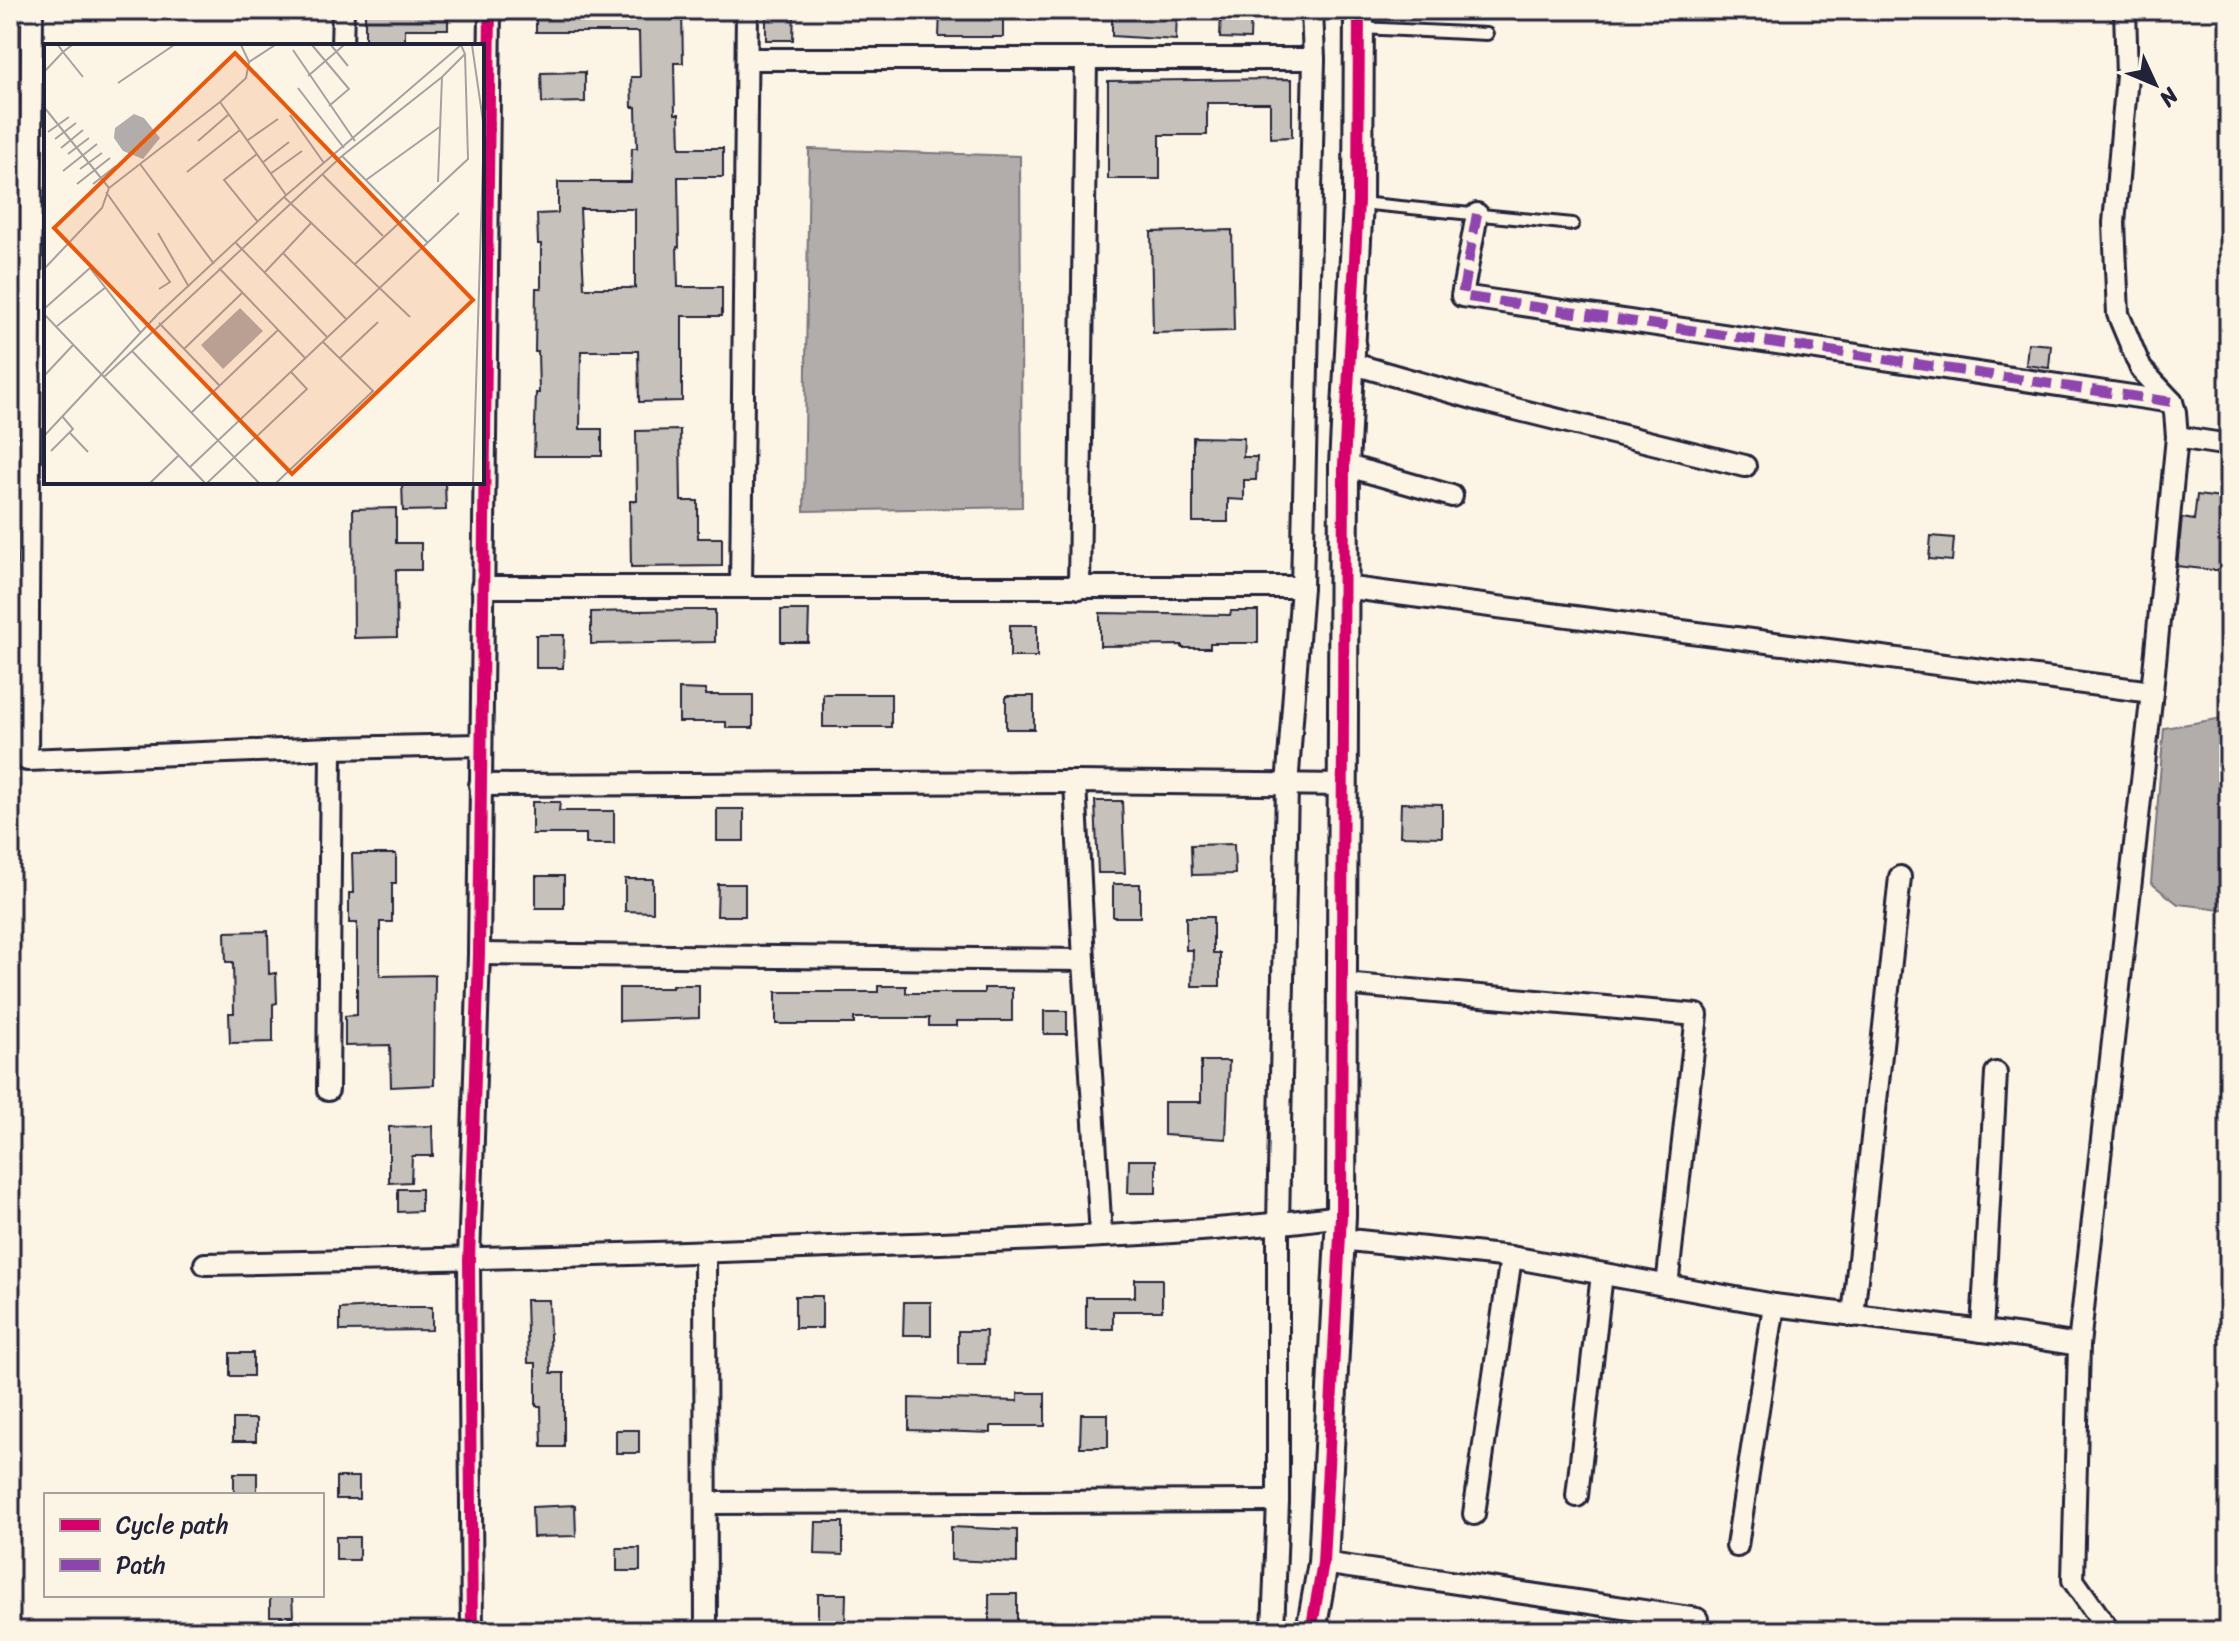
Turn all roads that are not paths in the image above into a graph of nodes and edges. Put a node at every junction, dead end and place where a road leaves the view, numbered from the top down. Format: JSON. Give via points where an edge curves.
{"nodes":[{"id":1,"x":32,"y":10,"type":"edge"},
{"id":2,"x":343,"y":10,"type":"edge"},
{"id":3,"x":490,"y":10,"type":"edge"},
{"id":4,"x":747,"y":10,"type":"edge"},
{"id":5,"x":1312,"y":10,"type":"edge"},
{"id":6,"x":2125,"y":10,"type":"edge"},
{"id":7,"x":1359,"y":19,"type":"edge"},
{"id":8,"x":1487,"y":34,"type":"dead end"},
{"id":9,"x":342,"y":44,"type":"edge"},
{"id":10,"x":747,"y":59,"type":"junction"},
{"id":11,"x":1086,"y":59,"type":"junction"},
{"id":12,"x":1314,"y":59,"type":"junction"},
{"id":13,"x":1358,"y":202,"type":"junction"},
{"id":14,"x":1477,"y":214,"type":"junction"},
{"id":15,"x":1573,"y":224,"type":"dead end"},
{"id":16,"x":1350,"y":363,"type":"junction"},
{"id":17,"x":2172,"y":402,"type":"junction"},
{"id":18,"x":2177,"y":437,"type":"junction"},
{"id":19,"x":2229,"y":445,"type":"edge"},
{"id":20,"x":484,"y":457,"type":"edge"},
{"id":21,"x":1344,"y":465,"type":"junction"},
{"id":22,"x":1745,"y":466,"type":"dead end"},
{"id":23,"x":484,"y":484,"type":"edge"},
{"id":24,"x":1452,"y":496,"type":"dead end"},
{"id":25,"x":482,"y":587,"type":"junction"},
{"id":26,"x":741,"y":587,"type":"junction"},
{"id":27,"x":1302,"y":587,"type":"junction"},
{"id":28,"x":1344,"y":587,"type":"junction"},
{"id":29,"x":1079,"y":588,"type":"junction"},
{"id":30,"x":2152,"y":692,"type":"junction"},
{"id":31,"x":480,"y":745,"type":"junction"},
{"id":32,"x":331,"y":748,"type":"junction"},
{"id":33,"x":1075,"y":782,"type":"junction"},
{"id":34,"x":480,"y":785,"type":"junction"},
{"id":35,"x":1345,"y":785,"type":"junction"},
{"id":36,"x":1287,"y":786,"type":"junction"},
{"id":37,"x":1900,"y":877,"type":"dead end"},
{"id":38,"x":479,"y":954,"type":"junction"},
{"id":39,"x":1084,"y":960,"type":"junction"},
{"id":40,"x":1343,"y":984,"type":"junction"},
{"id":41,"x":1996,"y":1073,"type":"dead end"},
{"id":42,"x":328,"y":1090,"type":"dead end"},
{"id":43,"x":1278,"y":1224,"type":"junction"},
{"id":44,"x":1341,"y":1228,"type":"junction"},
{"id":45,"x":1101,"y":1236,"type":"junction"},
{"id":46,"x":705,"y":1252,"type":"junction"},
{"id":47,"x":1511,"y":1257,"type":"junction"},
{"id":48,"x":469,"y":1260,"type":"junction"},
{"id":49,"x":205,"y":1264,"type":"dead end"},
{"id":50,"x":1602,"y":1274,"type":"junction"},
{"id":51,"x":1667,"y":1286,"type":"junction"},
{"id":52,"x":1774,"y":1305,"type":"junction"},
{"id":53,"x":1853,"y":1316,"type":"junction"},
{"id":54,"x":1982,"y":1331,"type":"junction"},
{"id":55,"x":2079,"y":1345,"type":"junction"},
{"id":56,"x":1577,"y":1496,"type":"dead end"},
{"id":57,"x":1278,"y":1501,"type":"junction"},
{"id":58,"x":706,"y":1503,"type":"junction"},
{"id":59,"x":1474,"y":1514,"type":"dead end"},
{"id":60,"x":1737,"y":1546,"type":"dead end"},
{"id":61,"x":1323,"y":1563,"type":"junction"},
{"id":62,"x":1697,"y":1619,"type":"dead end"},
{"id":63,"x":472,"y":1631,"type":"edge"},
{"id":64,"x":706,"y":1631,"type":"edge"},
{"id":65,"x":1273,"y":1631,"type":"edge"},
{"id":66,"x":1311,"y":1631,"type":"edge"},
{"id":67,"x":2109,"y":1631,"type":"edge"}],
"edges":[{"from":1,"to":32,"type":"street","via":[[27,760]]},
{"from":2,"to":9,"type":"street"},
{"from":3,"to":20,"type":"street"},
{"from":4,"to":10,"type":"street"},
{"from":5,"to":12,"type":"street"},
{"from":6,"to":17,"type":"street","via":[[2127,76],[2114,223],[2118,314],[2141,369]]},
{"from":7,"to":8,"type":"lane"},
{"from":7,"to":13,"type":"street"},
{"from":10,"to":11,"type":"street"},
{"from":10,"to":26,"type":"street"},
{"from":11,"to":12,"type":"street"},
{"from":11,"to":29,"type":"street"},
{"from":12,"to":27,"type":"street"},
{"from":13,"to":14,"type":"lane"},
{"from":13,"to":16,"type":"street"},
{"from":14,"to":15,"type":"lane"},
{"from":14,"to":17,"type":"street","via":[[1462,296]]},
{"from":16,"to":21,"type":"street"},
{"from":16,"to":22,"type":"street"},
{"from":17,"to":18,"type":"street"},
{"from":18,"to":19,"type":"street"},
{"from":18,"to":30,"type":"street"},
{"from":21,"to":24,"type":"street"},
{"from":21,"to":28,"type":"street"},
{"from":23,"to":25,"type":"street"},
{"from":25,"to":26,"type":"street"},
{"from":25,"to":31,"type":"street"},
{"from":26,"to":29,"type":"street"},
{"from":27,"to":29,"type":"street"},
{"from":27,"to":36,"type":"street"},
{"from":28,"to":30,"type":"street"},
{"from":28,"to":35,"type":"street"},
{"from":30,"to":55,"type":"street"},
{"from":31,"to":32,"type":"street"},
{"from":31,"to":34,"type":"street"},
{"from":32,"to":42,"type":"street"},
{"from":33,"to":34,"type":"street"},
{"from":33,"to":36,"type":"street"},
{"from":33,"to":39,"type":"street"},
{"from":34,"to":38,"type":"street"},
{"from":35,"to":36,"type":"street"},
{"from":35,"to":40,"type":"street"},
{"from":36,"to":43,"type":"street"},
{"from":37,"to":53,"type":"street"},
{"from":38,"to":39,"type":"street"},
{"from":38,"to":48,"type":"street"},
{"from":39,"to":45,"type":"street"},
{"from":40,"to":44,"type":"street"},
{"from":40,"to":51,"type":"street","via":[[1697,1015]]},
{"from":41,"to":54,"type":"street"},
{"from":43,"to":44,"type":"street"},
{"from":43,"to":45,"type":"street"},
{"from":43,"to":57,"type":"street"},
{"from":44,"to":47,"type":"street"},
{"from":44,"to":61,"type":"street"},
{"from":45,"to":46,"type":"street"},
{"from":46,"to":48,"type":"street"},
{"from":46,"to":58,"type":"street"},
{"from":47,"to":50,"type":"street"},
{"from":47,"to":59,"type":"street"},
{"from":48,"to":49,"type":"street"},
{"from":48,"to":63,"type":"street"},
{"from":50,"to":51,"type":"street"},
{"from":50,"to":56,"type":"street"},
{"from":51,"to":52,"type":"street"},
{"from":52,"to":53,"type":"street"},
{"from":52,"to":60,"type":"street"},
{"from":53,"to":54,"type":"street"},
{"from":54,"to":55,"type":"street"},
{"from":55,"to":67,"type":"street","via":[[2073,1580]]},
{"from":57,"to":58,"type":"street"},
{"from":57,"to":65,"type":"street"},
{"from":58,"to":64,"type":"street"},
{"from":61,"to":62,"type":"street"},
{"from":61,"to":66,"type":"street"}]}
